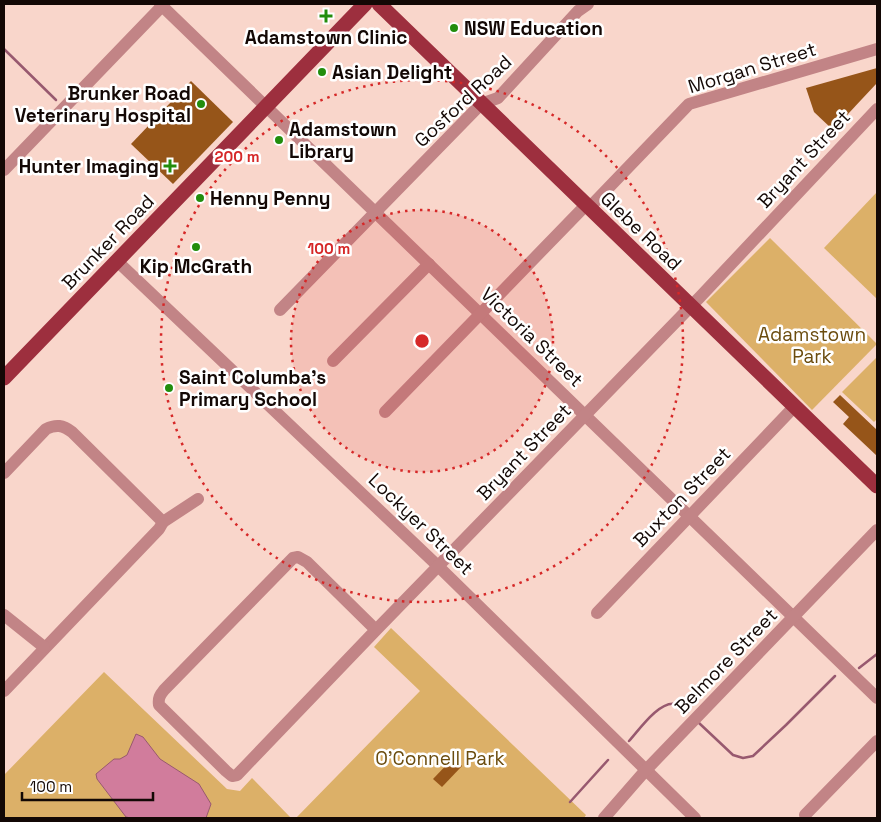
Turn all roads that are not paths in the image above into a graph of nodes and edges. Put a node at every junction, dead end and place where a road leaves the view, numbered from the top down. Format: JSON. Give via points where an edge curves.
{"nodes":[{"id":1,"x":162,"y":4,"type":"edge"},
{"id":2,"x":365,"y":4,"type":"edge"},
{"id":3,"x":379,"y":4,"type":"edge"},
{"id":4,"x":578,"y":6,"type":"edge"},
{"id":5,"x":877,"y":49,"type":"edge"},
{"id":6,"x":481,"y":104,"type":"junction"},
{"id":7,"x":266,"y":108,"type":"junction"},
{"id":8,"x":877,"y":109,"type":"edge"},
{"id":9,"x":6,"y":162,"type":"edge"},
{"id":10,"x":587,"y":206,"type":"junction"},
{"id":11,"x":376,"y":213,"type":"junction"},
{"id":12,"x":117,"y":261,"type":"junction"},
{"id":13,"x":429,"y":264,"type":"junction"},
{"id":14,"x":691,"y":306,"type":"junction"},
{"id":15,"x":280,"y":310,"type":"dead end"},
{"id":16,"x":481,"y":314,"type":"junction"},
{"id":17,"x":334,"y":361,"type":"dead end"},
{"id":18,"x":4,"y":378,"type":"edge"},
{"id":19,"x":794,"y":407,"type":"junction"},
{"id":20,"x":385,"y":412,"type":"dead end"},
{"id":21,"x":585,"y":415,"type":"junction"},
{"id":22,"x":4,"y":473,"type":"edge"},
{"id":23,"x":877,"y":486,"type":"edge"},
{"id":24,"x":198,"y":499,"type":"dead end"},
{"id":25,"x":689,"y":516,"type":"junction"},
{"id":26,"x":163,"y":522,"type":"junction"},
{"id":27,"x":877,"y":530,"type":"edge"},
{"id":28,"x":439,"y":567,"type":"junction"},
{"id":29,"x":596,"y":613,"type":"dead end"},
{"id":30,"x":4,"y":615,"type":"edge"},
{"id":31,"x":794,"y":617,"type":"junction"},
{"id":32,"x":376,"y":630,"type":"junction"},
{"id":33,"x":44,"y":647,"type":"junction"},
{"id":34,"x":4,"y":691,"type":"edge"},
{"id":35,"x":877,"y":698,"type":"edge"},
{"id":36,"x":877,"y":740,"type":"edge"},
{"id":37,"x":645,"y":771,"type":"junction"},
{"id":38,"x":805,"y":815,"type":"dead end"},
{"id":39,"x":604,"y":818,"type":"edge"},
{"id":40,"x":695,"y":818,"type":"edge"}],
"edges":[{"from":1,"to":7,"type":"street","name":"Victoria Street"},
{"from":1,"to":9,"type":"street"},
{"from":2,"to":7,"type":"main road","name":"Brunker Road"},
{"from":3,"to":6,"type":"main road","name":"Glebe Road"},
{"from":4,"to":6,"type":"street","name":"Gosford Road","via":[[498,98]]},
{"from":5,"to":10,"type":"street","name":"Morgan Street","via":[[689,104]]},
{"from":6,"to":10,"type":"main road","name":"Glebe Road"},
{"from":6,"to":11,"type":"street","name":"Gosford Road"},
{"from":7,"to":11,"type":"street","name":"Victoria Street"},
{"from":7,"to":12,"type":"main road","name":"Brunker Road"},
{"from":8,"to":14,"type":"street","name":"Bryant Street"},
{"from":10,"to":14,"type":"main road","name":"Glebe Road"},
{"from":10,"to":16,"type":"street","name":"Morgan Street"},
{"from":11,"to":13,"type":"street","name":"Victoria Street"},
{"from":11,"to":15,"type":"street","name":"Gosford Road"},
{"from":12,"to":18,"type":"main road","name":"Brunker Road"},
{"from":12,"to":28,"type":"street","name":"Lockyer Street"},
{"from":13,"to":16,"type":"street","name":"Victoria Street"},
{"from":13,"to":17,"type":"street"},
{"from":14,"to":19,"type":"main road","name":"Glebe Road"},
{"from":14,"to":21,"type":"street","name":"Bryant Street"},
{"from":16,"to":20,"type":"street","name":"Morgan Street"},
{"from":16,"to":21,"type":"street","name":"Victoria Street"},
{"from":19,"to":23,"type":"main road","name":"Glebe Road"},
{"from":19,"to":25,"type":"street","name":"Buxton Street"},
{"from":21,"to":25,"type":"street","name":"Victoria Street"},
{"from":21,"to":28,"type":"street","name":"Bryant Street"},
{"from":22,"to":26,"type":"street","via":[[46,430],[54,425],[60,426],[72,432]]},
{"from":24,"to":26,"type":"street"},
{"from":25,"to":29,"type":"street","name":"Buxton Street"},
{"from":25,"to":31,"type":"street","name":"Victoria Street"},
{"from":26,"to":33,"type":"street","via":[[159,530]]},
{"from":27,"to":31,"type":"street","name":"Belmore Street"},
{"from":28,"to":32,"type":"street","name":"Bryant Street"},
{"from":28,"to":37,"type":"street","name":"Lockyer Street"},
{"from":30,"to":33,"type":"street"},
{"from":31,"to":35,"type":"street","name":"Victoria Street"},
{"from":31,"to":37,"type":"street","name":"Belmore Street"},
{"from":32,"to":32,"type":"street","name":"Bryant Street","via":[[237,775],[232,776],[226,771],[158,701],[164,690],[289,561],[298,557]]},
{"from":33,"to":34,"type":"street"},
{"from":36,"to":38,"type":"street"},
{"from":37,"to":39,"type":"street","name":"Belmore Street"},
{"from":37,"to":40,"type":"street","name":"Lockyer Street"}]}
